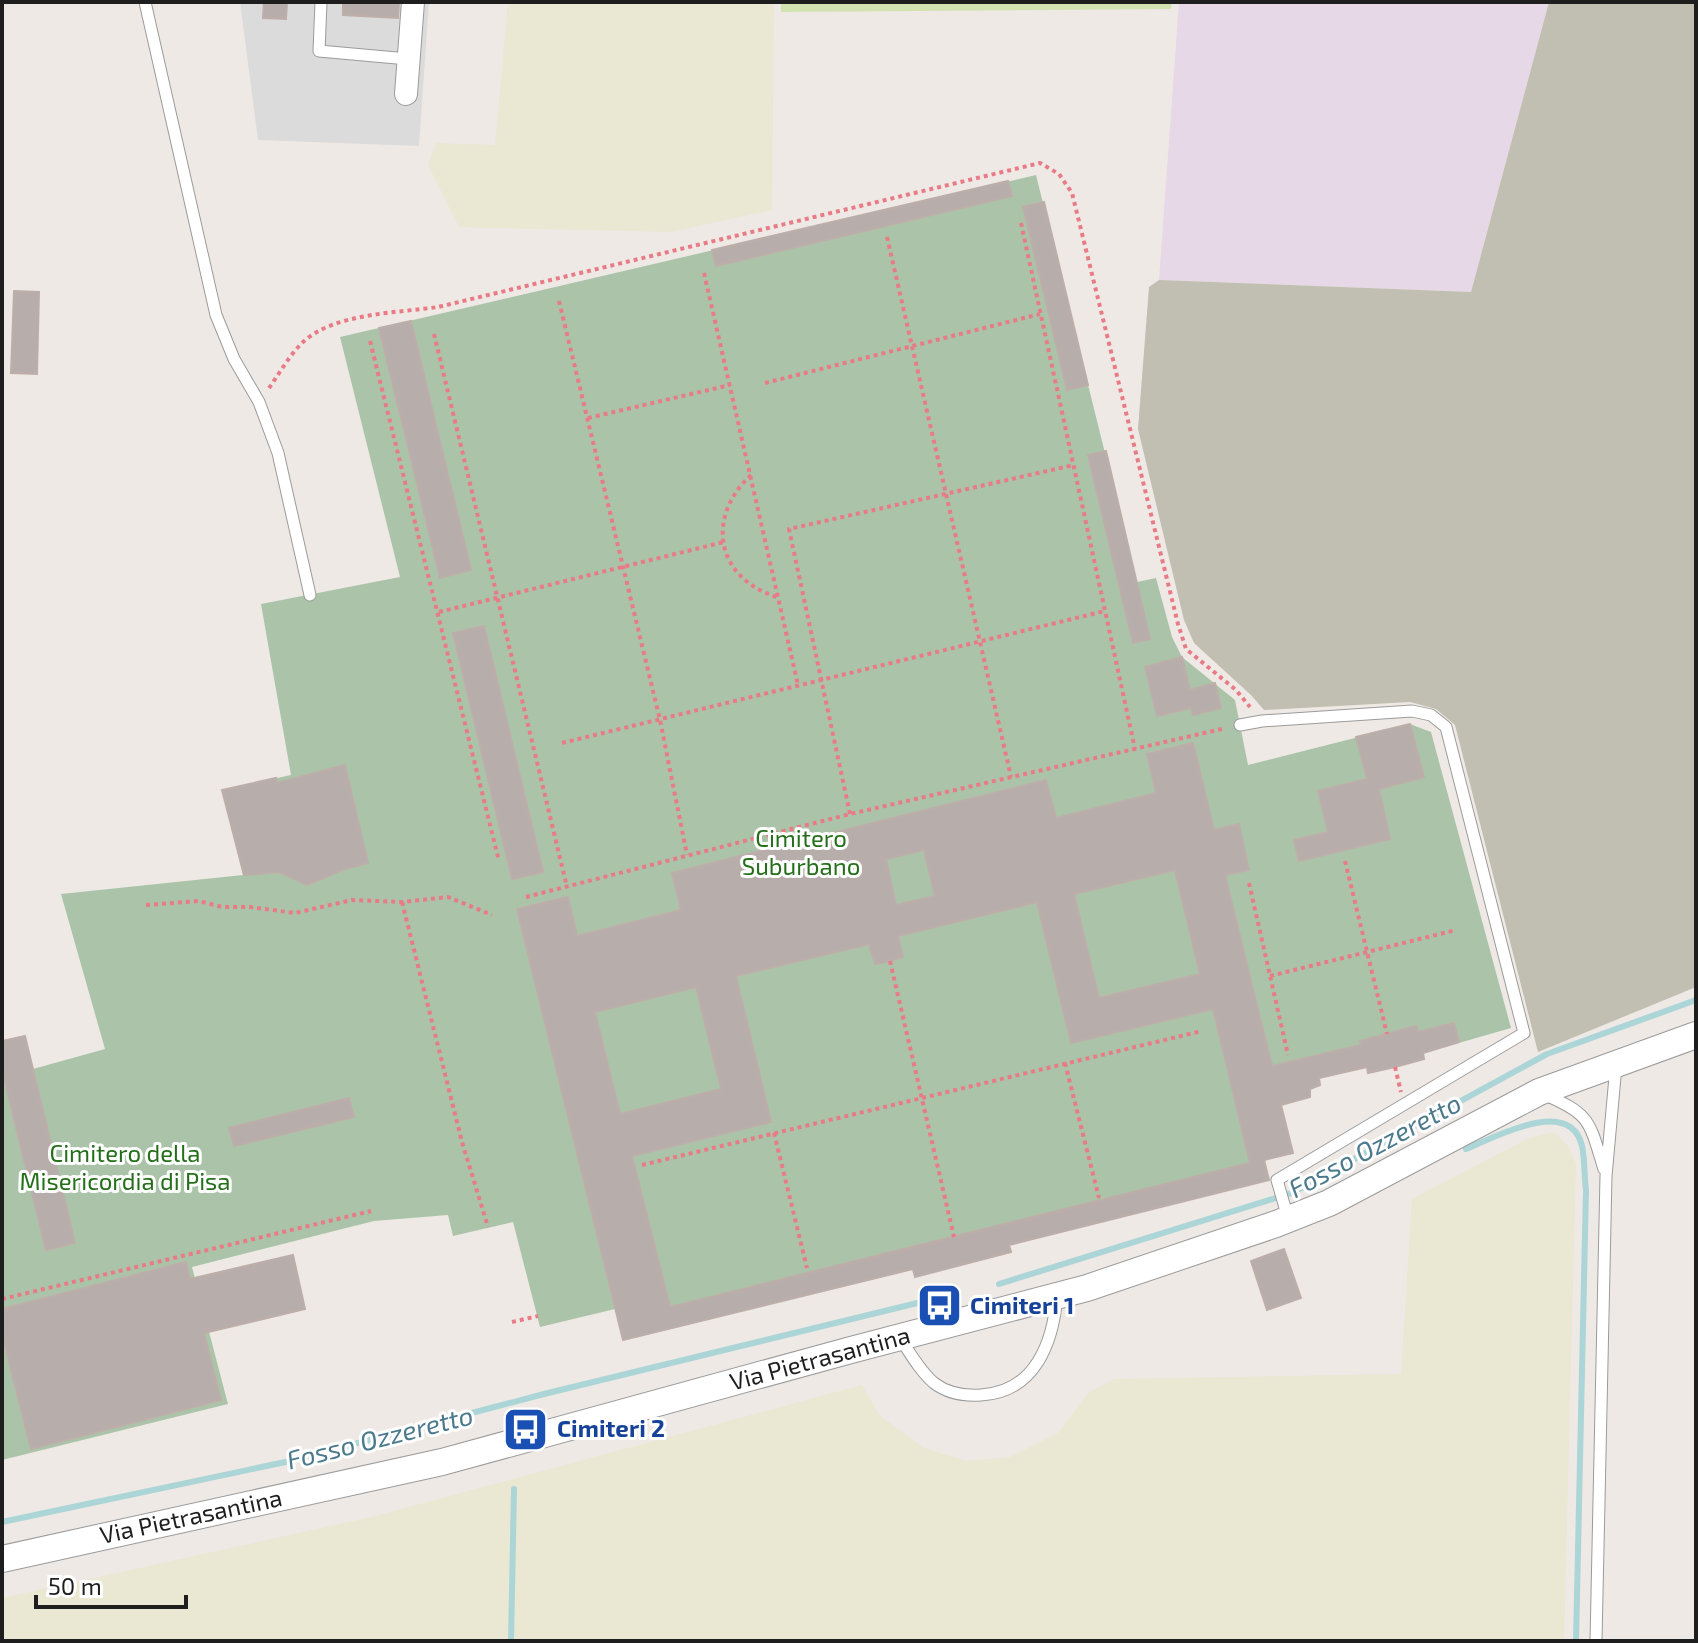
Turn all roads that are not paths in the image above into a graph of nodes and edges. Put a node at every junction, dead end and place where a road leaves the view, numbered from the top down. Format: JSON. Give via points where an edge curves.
{"nodes":[{"id":1,"x":145,"y":2,"type":"edge"},
{"id":2,"x":321,"y":2,"type":"edge"},
{"id":3,"x":413,"y":2,"type":"edge"},
{"id":4,"x":408,"y":59,"type":"junction"},
{"id":5,"x":406,"y":94,"type":"dead end"},
{"id":6,"x":310,"y":595,"type":"dead end"},
{"id":7,"x":1240,"y":725,"type":"road end"},
{"id":8,"x":1696,"y":1035,"type":"edge"},
{"id":9,"x":1617,"y":1062,"type":"junction"},
{"id":10,"x":1539,"y":1092,"type":"junction"},
{"id":11,"x":1606,"y":1176,"type":"junction"},
{"id":12,"x":1286,"y":1214,"type":"junction"},
{"id":13,"x":1057,"y":1296,"type":"junction"},
{"id":14,"x":899,"y":1337,"type":"junction"},
{"id":15,"x":2,"y":1559,"type":"edge"},
{"id":16,"x":1596,"y":1641,"type":"edge"}],
"edges":[{"from":1,"to":6,"type":"lane","via":[[216,315],[278,453]]},
{"from":2,"to":4,"type":"lane","via":[[319,51]]},
{"from":3,"to":4,"type":"street"},
{"from":4,"to":5,"type":"street"},
{"from":7,"to":12,"type":"lane","via":[[1412,711],[1431,715],[1446,727],[1524,1033],[1277,1180]]},
{"from":8,"to":9,"type":"street","name":"Via Pietrasantina"},
{"from":9,"to":10,"type":"street","name":"Via Pietrasantina"},
{"from":9,"to":11,"type":"lane"},
{"from":10,"to":11,"type":"lane","via":[[1569,1105],[1590,1125]]},
{"from":10,"to":12,"type":"street","name":"Via Pietrasantina","via":[[1381,1177]]},
{"from":11,"to":16,"type":"lane"},
{"from":12,"to":13,"type":"street","name":"Via Pietrasantina"},
{"from":13,"to":14,"type":"street","name":"Via Pietrasantina"},
{"from":13,"to":14,"type":"lane","via":[[1053,1328],[1037,1367],[1019,1384],[992,1395],[960,1395],[937,1385]]},
{"from":14,"to":15,"type":"street","name":"Via Pietrasantina","via":[[442,1462]]}]}
